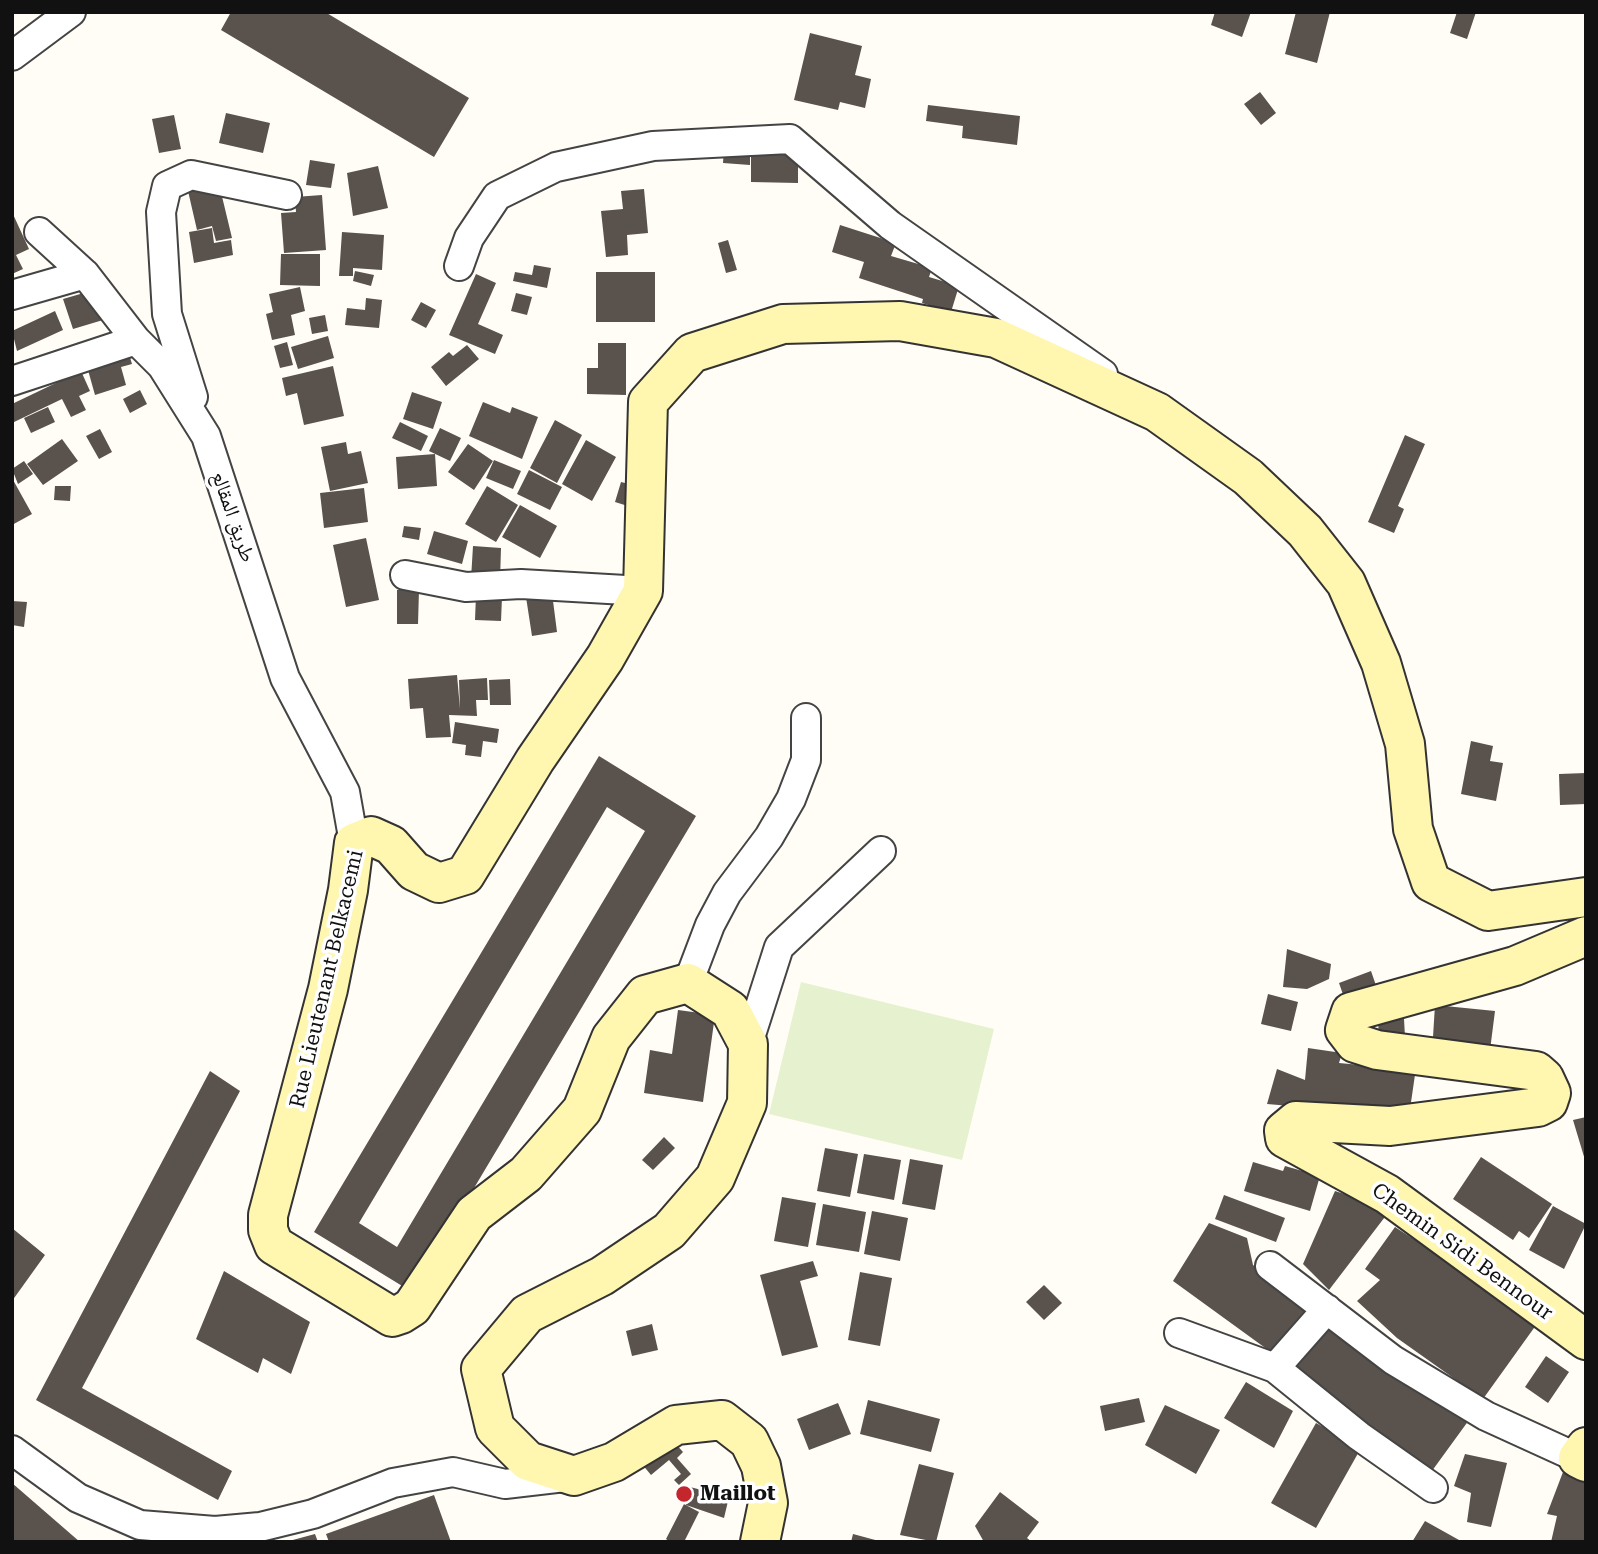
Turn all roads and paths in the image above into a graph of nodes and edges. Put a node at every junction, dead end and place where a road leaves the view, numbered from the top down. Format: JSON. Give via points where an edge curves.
{"nodes":[{"id":1,"x":71,"y":12,"type":"edge"},
{"id":2,"x":12,"y":56,"type":"edge"},
{"id":3,"x":287,"y":195,"type":"dead end"},
{"id":4,"x":39,"y":232,"type":"dead end"},
{"id":5,"x":460,"y":266,"type":"dead end"},
{"id":6,"x":85,"y":274,"type":"junction"},
{"id":7,"x":12,"y":295,"type":"edge"},
{"id":8,"x":136,"y":340,"type":"junction"},
{"id":9,"x":12,"y":381,"type":"edge"},
{"id":10,"x":1157,"y":412,"type":"junction"},
{"id":11,"x":206,"y":436,"type":"junction"},
{"id":12,"x":405,"y":575,"type":"dead end"},
{"id":13,"x":643,"y":591,"type":"junction"},
{"id":14,"x":806,"y":718,"type":"dead end"},
{"id":15,"x":354,"y":843,"type":"junction"},
{"id":16,"x":881,"y":851,"type":"dead end"},
{"id":17,"x":1586,"y":897,"type":"edge"},
{"id":18,"x":1586,"y":936,"type":"edge"},
{"id":19,"x":688,"y":983,"type":"junction"},
{"id":20,"x":747,"y":1044,"type":"junction"},
{"id":21,"x":1270,"y":1266,"type":"dead end"},
{"id":22,"x":1327,"y":1309,"type":"junction"},
{"id":23,"x":1179,"y":1333,"type":"dead end"},
{"id":24,"x":1586,"y":1340,"type":"edge"},
{"id":25,"x":1275,"y":1368,"type":"junction"},
{"id":26,"x":12,"y":1450,"type":"edge"},
{"id":27,"x":1583,"y":1456,"type":"edge"},
{"id":28,"x":574,"y":1476,"type":"junction"},
{"id":29,"x":1433,"y":1488,"type":"dead end"},
{"id":30,"x":760,"y":1542,"type":"edge"}],
"edges":[{"from":1,"to":2,"type":"street"},
{"from":3,"to":11,"type":"street","via":[[191,175],[167,186],[161,212],[167,314]]},
{"from":4,"to":6,"type":"street","name":"طريق المقالع"},
{"from":5,"to":10,"type":"street","via":[[469,238],[497,196],[556,167],[653,146],[790,139],[890,225]]},
{"from":6,"to":7,"type":"street"},
{"from":6,"to":8,"type":"street","name":"طريق المقالع"},
{"from":8,"to":9,"type":"street"},
{"from":8,"to":11,"type":"street","name":"طريق المقالع","via":[[162,366]]},
{"from":10,"to":13,"type":"street","name":"Rue Lieutenant Belkacemi","via":[[996,338],[900,321],[783,324],[692,353],[648,402]]},
{"from":10,"to":17,"type":"street","name":"Rue Lieutenant Belkacemi","via":[[1248,477],[1305,531],[1346,583],[1381,663],[1405,744],[1413,829],[1431,881],[1488,911]]},
{"from":11,"to":15,"type":"street","name":"طريق المقالع","via":[[285,678],[345,792]]},
{"from":12,"to":13,"type":"street","via":[[466,587],[521,584]]},
{"from":13,"to":15,"type":"street","name":"Rue Lieutenant Belkacemi","via":[[465,875],[439,883],[414,871],[391,845],[371,836]]},
{"from":14,"to":19,"type":"street","via":[[806,760],[791,799],[727,893]]},
{"from":15,"to":19,"type":"street","name":"Rue Lieutenant Belkacemi","via":[[328,989],[268,1215],[268,1230],[274,1245],[391,1317],[412,1307],[474,1214],[526,1174],[582,1110],[611,1038],[645,995]]},
{"from":16,"to":20,"type":"street","via":[[779,947]]},
{"from":18,"to":24,"type":"street","name":"Chemin Sidi Bennour","via":[[1515,966],[1351,1012],[1345,1030],[1355,1043],[1377,1050],[1536,1071],[1551,1093],[1548,1102],[1390,1126],[1296,1121],[1284,1131],[1285,1139],[1387,1194]]},
{"from":19,"to":20,"type":"street","via":[[730,1010]]},
{"from":20,"to":28,"type":"street","via":[[747,1103],[715,1178],[669,1231],[602,1276],[527,1314],[481,1369],[495,1428],[528,1461]]},
{"from":21,"to":22,"type":"street"},
{"from":22,"to":25,"type":"street"},
{"from":22,"to":27,"type":"street","via":[[1393,1360],[1486,1416]]},
{"from":23,"to":25,"type":"street"},
{"from":25,"to":29,"type":"street"},
{"from":26,"to":28,"type":"street","via":[[78,1499],[141,1525],[215,1531],[273,1524],[393,1483],[453,1472],[505,1483]]},
{"from":28,"to":30,"type":"street","via":[[614,1462],[676,1426],[722,1420],[749,1441],[761,1466],[768,1503]]}]}
